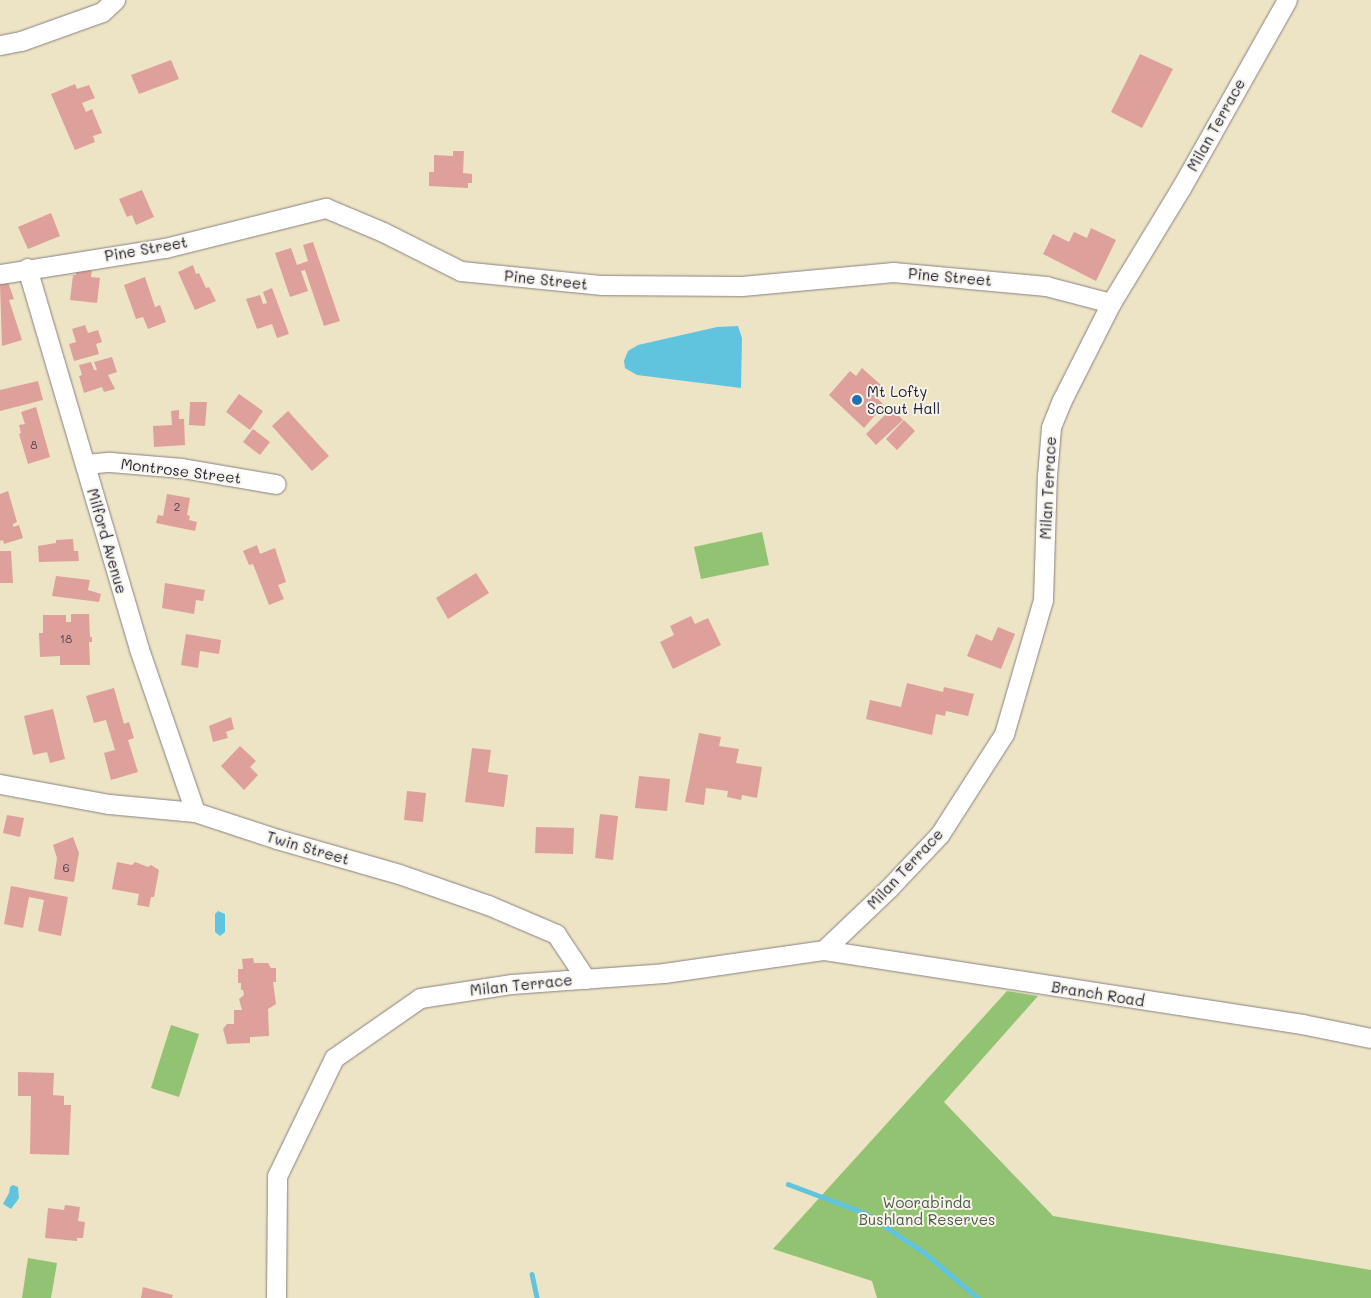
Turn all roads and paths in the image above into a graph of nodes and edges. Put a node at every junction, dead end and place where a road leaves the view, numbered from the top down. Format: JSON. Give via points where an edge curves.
{"nodes":[{"id":1,"x":115,"y":0,"type":"edge"},
{"id":2,"x":1287,"y":0,"type":"edge"},
{"id":3,"x":0,"y":45,"type":"edge"},
{"id":4,"x":27,"y":268,"type":"junction"},
{"id":5,"x":0,"y":274,"type":"edge"},
{"id":6,"x":1111,"y":303,"type":"junction"},
{"id":7,"x":85,"y":464,"type":"junction"},
{"id":8,"x":276,"y":484,"type":"dead end"},
{"id":9,"x":0,"y":784,"type":"edge"},
{"id":10,"x":195,"y":812,"type":"junction"},
{"id":11,"x":824,"y":950,"type":"junction"},
{"id":12,"x":586,"y":979,"type":"junction"},
{"id":13,"x":1371,"y":1038,"type":"edge"},
{"id":14,"x":276,"y":1298,"type":"edge"}],
"edges":[{"from":1,"to":3,"type":"street","via":[[102,12],[21,41]]},
{"from":2,"to":6,"type":"street","name":"Milan Terrace","via":[[1181,188]]},
{"from":4,"to":5,"type":"street","name":"Pine Street"},
{"from":4,"to":6,"type":"street","name":"Pine Street","via":[[165,248],[326,208],[461,271],[602,285],[714,286],[893,272],[1046,286]]},
{"from":4,"to":7,"type":"street","name":"Milford Avenue"},
{"from":6,"to":11,"type":"street","name":"Milan Terrace","via":[[1051,427],[1043,600],[1004,734],[940,834]]},
{"from":7,"to":8,"type":"street","name":"Montrose Street","via":[[110,462],[182,468]]},
{"from":7,"to":10,"type":"street","name":"Milford Avenue","via":[[139,649]]},
{"from":9,"to":10,"type":"street","name":"Twin Street","via":[[109,804]]},
{"from":10,"to":12,"type":"street","name":"Twin Street","via":[[417,880],[556,934]]},
{"from":11,"to":12,"type":"street","name":"Milan Terrace","via":[[664,973]]},
{"from":11,"to":13,"type":"street","name":"Branch Road","via":[[1302,1024]]},
{"from":12,"to":14,"type":"street","name":"Milan Terrace","via":[[512,984],[420,998],[334,1058],[277,1176]]}]}
